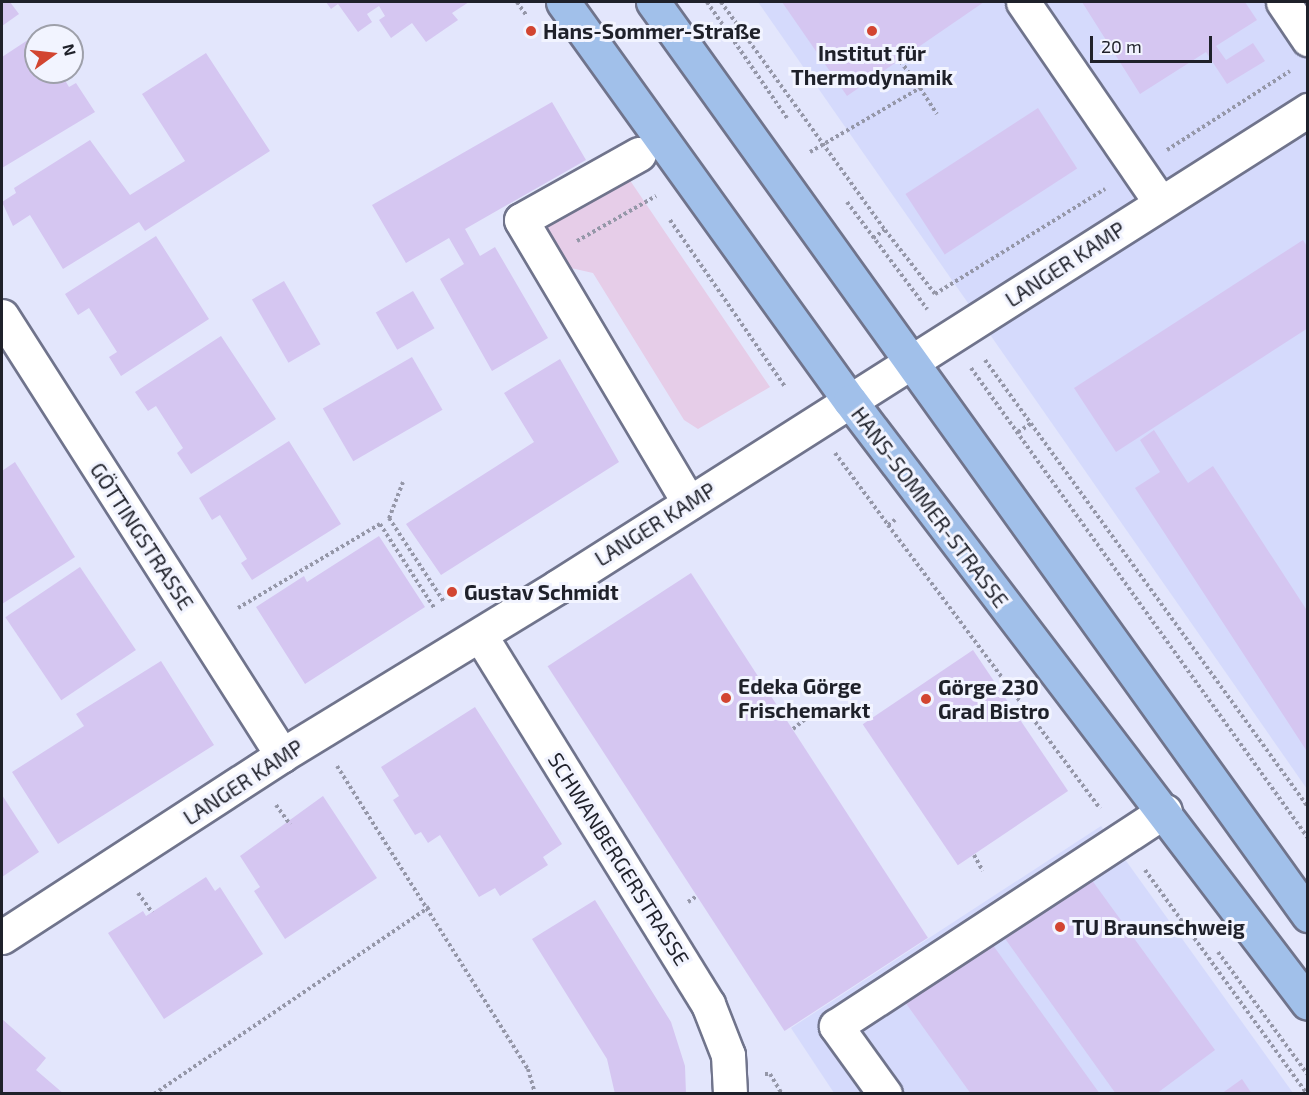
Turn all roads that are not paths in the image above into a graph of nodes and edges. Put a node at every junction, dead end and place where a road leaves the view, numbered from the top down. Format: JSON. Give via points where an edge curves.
{"nodes":[{"id":1,"x":564,"y":2,"type":"edge"},
{"id":2,"x":653,"y":2,"type":"edge"},
{"id":3,"x":1023,"y":2,"type":"edge"},
{"id":4,"x":1283,"y":2,"type":"edge"},
{"id":5,"x":1303,"y":52,"type":"edge"},
{"id":6,"x":1308,"y":110,"type":"edge"},
{"id":7,"x":634,"y":157,"type":"road end"},
{"id":8,"x":1160,"y":202,"type":"junction"},
{"id":9,"x":2,"y":316,"type":"edge"},
{"id":10,"x":911,"y":363,"type":"junction"},
{"id":11,"x":850,"y":401,"type":"junction"},
{"id":12,"x":689,"y":503,"type":"junction"},
{"id":13,"x":480,"y":635,"type":"junction"},
{"id":14,"x":282,"y":755,"type":"junction"},
{"id":15,"x":1165,"y":811,"type":"junction"},
{"id":16,"x":1308,"y":915,"type":"edge"},
{"id":17,"x":2,"y":937,"type":"edge"},
{"id":18,"x":1308,"y":1004,"type":"edge"},
{"id":19,"x":730,"y":1094,"type":"edge"},
{"id":20,"x":885,"y":1094,"type":"edge"}],
"edges":[{"from":1,"to":11,"type":"main road","name":"HANS-SOMMER-STRASSE"},
{"from":2,"to":10,"type":"main road"},
{"from":3,"to":8,"type":"street"},
{"from":4,"to":5,"type":"street"},
{"from":6,"to":8,"type":"street","name":"LANGER KAMP"},
{"from":7,"to":12,"type":"street","via":[[521,220]]},
{"from":8,"to":10,"type":"street","name":"LANGER KAMP"},
{"from":9,"to":14,"type":"street","name":"GÖTTINGSTRASSE"},
{"from":10,"to":11,"type":"street","name":"LANGER KAMP"},
{"from":10,"to":16,"type":"main road"},
{"from":11,"to":12,"type":"street","name":"LANGER KAMP"},
{"from":11,"to":15,"type":"main road","name":"HANS-SOMMER-STRASSE"},
{"from":12,"to":13,"type":"street","name":"LANGER KAMP"},
{"from":13,"to":14,"type":"street","name":"LANGER KAMP"},
{"from":13,"to":19,"type":"street","name":"SCHWANBERGERSTRASSE","via":[[708,1004],[728,1055]]},
{"from":14,"to":17,"type":"street","name":"LANGER KAMP"},
{"from":15,"to":18,"type":"main road","name":"HANS-SOMMER-STRASSE"},
{"from":15,"to":20,"type":"street","via":[[837,1026]]}]}
